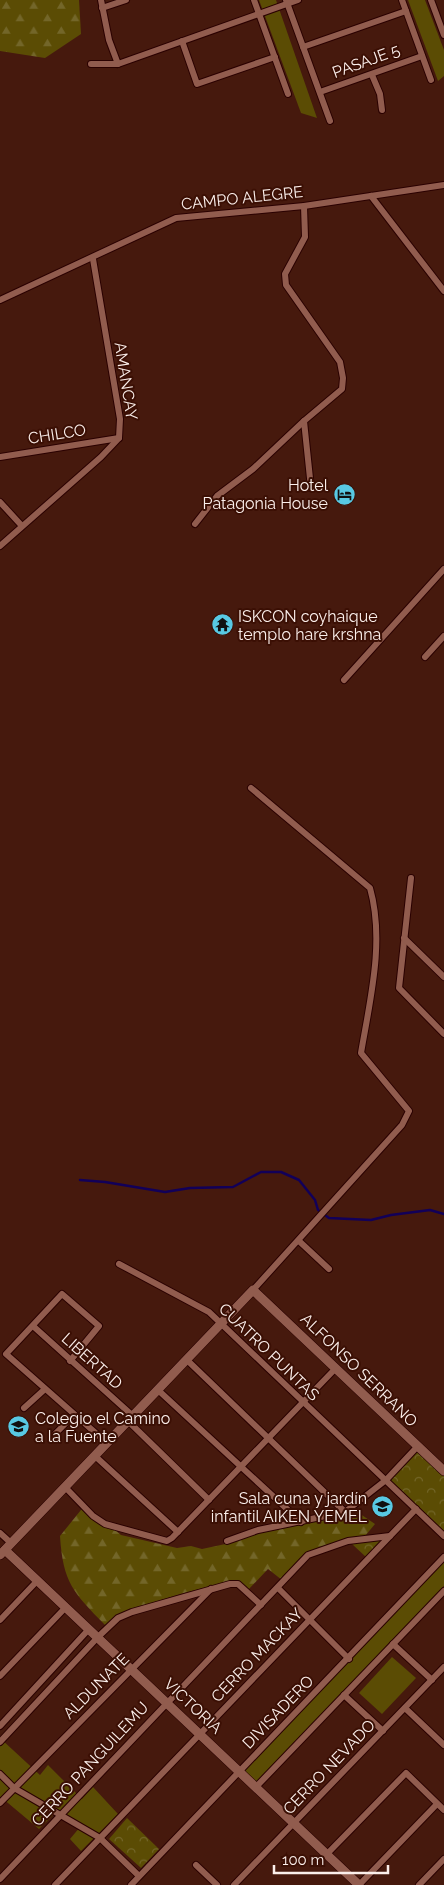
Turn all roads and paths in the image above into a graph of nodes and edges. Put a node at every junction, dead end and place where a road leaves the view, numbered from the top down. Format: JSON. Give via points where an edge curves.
{"nodes":[{"id":1,"x":101,"y":0,"type":"edge"},
{"id":2,"x":126,"y":0,"type":"edge"},
{"id":3,"x":254,"y":0,"type":"edge"},
{"id":4,"x":298,"y":0,"type":"edge"},
{"id":5,"x":402,"y":0,"type":"edge"},
{"id":6,"x":431,"y":0,"type":"edge"},
{"id":7,"x":286,"y":2,"type":"edge"},
{"id":8,"x":102,"y":8,"type":"junction"},
{"id":9,"x":406,"y":11,"type":"junction"},
{"id":10,"x":259,"y":14,"type":"junction"},
{"id":11,"x":444,"y":35,"type":"edge"},
{"id":12,"x":182,"y":41,"type":"junction"},
{"id":13,"x":303,"y":47,"type":"junction"},
{"id":14,"x":422,"y":56,"type":"junction"},
{"id":15,"x":275,"y":57,"type":"junction"},
{"id":16,"x":91,"y":64,"type":"dead end"},
{"id":17,"x":118,"y":64,"type":"junction"},
{"id":18,"x":372,"y":75,"type":"junction"},
{"id":19,"x":431,"y":80,"type":"dead end"},
{"id":20,"x":320,"y":92,"type":"junction"},
{"id":21,"x":288,"y":94,"type":"dead end"},
{"id":22,"x":382,"y":110,"type":"dead end"},
{"id":23,"x":330,"y":121,"type":"dead end"},
{"id":24,"x":444,"y":185,"type":"edge"},
{"id":25,"x":371,"y":196,"type":"junction"},
{"id":26,"x":304,"y":206,"type":"junction"},
{"id":27,"x":93,"y":259,"type":"junction"},
{"id":28,"x":444,"y":291,"type":"edge"},
{"id":29,"x":0,"y":300,"type":"edge"},
{"id":30,"x":304,"y":421,"type":"junction"},
{"id":31,"x":119,"y":438,"type":"junction"},
{"id":32,"x":0,"y":457,"type":"edge"},
{"id":33,"x":311,"y":488,"type":"dead end"},
{"id":34,"x":0,"y":502,"type":"edge"},
{"id":35,"x":194,"y":524,"type":"dead end"},
{"id":36,"x":22,"y":526,"type":"junction"},
{"id":37,"x":0,"y":546,"type":"edge"},
{"id":38,"x":444,"y":569,"type":"edge"},
{"id":39,"x":444,"y":636,"type":"edge"},
{"id":40,"x":425,"y":657,"type":"dead end"},
{"id":41,"x":344,"y":680,"type":"dead end"},
{"id":42,"x":251,"y":788,"type":"dead end"},
{"id":43,"x":411,"y":878,"type":"dead end"},
{"id":44,"x":404,"y":938,"type":"junction"},
{"id":45,"x":444,"y":977,"type":"edge"},
{"id":46,"x":444,"y":1034,"type":"edge"},
{"id":47,"x":299,"y":1240,"type":"junction"},
{"id":48,"x":119,"y":1264,"type":"dead end"},
{"id":49,"x":329,"y":1269,"type":"dead end"},
{"id":50,"x":253,"y":1290,"type":"junction"},
{"id":51,"x":221,"y":1324,"type":"junction"},
{"id":52,"x":33,"y":1326,"type":"junction"},
{"id":53,"x":187,"y":1360,"type":"junction"},
{"id":54,"x":70,"y":1361,"type":"junction"},
{"id":55,"x":334,"y":1369,"type":"junction"},
{"id":56,"x":45,"y":1389,"type":"junction"},
{"id":57,"x":158,"y":1390,"type":"junction"},
{"id":58,"x":303,"y":1402,"type":"junction"},
{"id":59,"x":24,"y":1408,"type":"dead end"},
{"id":60,"x":74,"y":1415,"type":"junction"},
{"id":61,"x":131,"y":1418,"type":"junction"},
{"id":62,"x":52,"y":1437,"type":"dead end"},
{"id":63,"x":268,"y":1439,"type":"junction"},
{"id":64,"x":107,"y":1443,"type":"junction"},
{"id":65,"x":417,"y":1447,"type":"junction"},
{"id":66,"x":95,"y":1456,"type":"junction"},
{"id":67,"x":240,"y":1467,"type":"junction"},
{"id":68,"x":444,"y":1471,"type":"edge"},
{"id":69,"x":386,"y":1480,"type":"junction"},
{"id":70,"x":65,"y":1487,"type":"junction"},
{"id":71,"x":209,"y":1500,"type":"junction"},
{"id":72,"x":416,"y":1509,"type":"junction"},
{"id":73,"x":345,"y":1512,"type":"junction"},
{"id":74,"x":301,"y":1522,"type":"junction"},
{"id":75,"x":178,"y":1532,"type":"junction"},
{"id":76,"x":0,"y":1533,"type":"edge"},
{"id":77,"x":390,"y":1536,"type":"junction"},
{"id":78,"x":444,"y":1536,"type":"edge"},
{"id":79,"x":227,"y":1541,"type":"dead end"},
{"id":80,"x":5,"y":1549,"type":"edge"},
{"id":81,"x":444,"y":1557,"type":"edge"},
{"id":82,"x":38,"y":1580,"type":"junction"},
{"id":83,"x":212,"y":1588,"type":"junction"},
{"id":84,"x":278,"y":1588,"type":"junction"},
{"id":85,"x":444,"y":1591,"type":"edge"},
{"id":86,"x":261,"y":1605,"type":"junction"},
{"id":87,"x":66,"y":1607,"type":"junction"},
{"id":88,"x":310,"y":1619,"type":"junction"},
{"id":89,"x":0,"y":1620,"type":"edge"},
{"id":90,"x":89,"y":1629,"type":"junction"},
{"id":91,"x":98,"y":1637,"type":"junction"},
{"id":92,"x":393,"y":1644,"type":"junction"},
{"id":93,"x":348,"y":1659,"type":"junction"},
{"id":94,"x":444,"y":1667,"type":"edge"},
{"id":95,"x":132,"y":1670,"type":"junction"},
{"id":96,"x":0,"y":1676,"type":"edge"},
{"id":97,"x":432,"y":1680,"type":"junction"},
{"id":98,"x":344,"y":1695,"type":"junction"},
{"id":99,"x":167,"y":1703,"type":"junction"},
{"id":100,"x":405,"y":1708,"type":"junction"},
{"id":101,"x":0,"y":1726,"type":"edge"},
{"id":102,"x":383,"y":1731,"type":"junction"},
{"id":103,"x":200,"y":1734,"type":"junction"},
{"id":104,"x":0,"y":1742,"type":"edge"},
{"id":105,"x":444,"y":1745,"type":"edge"},
{"id":106,"x":239,"y":1771,"type":"junction"},
{"id":107,"x":0,"y":1774,"type":"edge"},
{"id":108,"x":256,"y":1787,"type":"junction"},
{"id":109,"x":14,"y":1788,"type":"junction"},
{"id":110,"x":0,"y":1803,"type":"edge"},
{"id":111,"x":438,"y":1804,"type":"junction"},
{"id":112,"x":444,"y":1810,"type":"edge"},
{"id":113,"x":60,"y":1815,"type":"junction"},
{"id":114,"x":294,"y":1823,"type":"junction"},
{"id":115,"x":100,"y":1838,"type":"junction"},
{"id":116,"x":327,"y":1854,"type":"junction"},
{"id":117,"x":444,"y":1859,"type":"edge"},
{"id":118,"x":196,"y":1866,"type":"dead end"},
{"id":119,"x":139,"y":1876,"type":"junction"},
{"id":120,"x":0,"y":1879,"type":"edge"},
{"id":121,"x":55,"y":1885,"type":"edge"},
{"id":122,"x":131,"y":1885,"type":"edge"},
{"id":123,"x":217,"y":1885,"type":"edge"},
{"id":124,"x":234,"y":1885,"type":"edge"},
{"id":125,"x":359,"y":1885,"type":"edge"},
{"id":126,"x":419,"y":1885,"type":"edge"}],
"edges":[{"from":1,"to":8,"type":"street"},
{"from":2,"to":8,"type":"street"},
{"from":3,"to":10,"type":"street"},
{"from":4,"to":7,"type":"street"},
{"from":5,"to":9,"type":"street"},
{"from":6,"to":11,"type":"street"},
{"from":7,"to":10,"type":"street"},
{"from":7,"to":13,"type":"street"},
{"from":8,"to":17,"type":"street"},
{"from":9,"to":13,"type":"street"},
{"from":9,"to":14,"type":"street"},
{"from":10,"to":12,"type":"street"},
{"from":10,"to":15,"type":"street"},
{"from":12,"to":15,"type":"street","via":[[197,84]]},
{"from":12,"to":17,"type":"street"},
{"from":13,"to":20,"type":"street"},
{"from":14,"to":18,"type":"street","name":"PASAJE 5"},
{"from":14,"to":19,"type":"street"},
{"from":15,"to":21,"type":"street"},
{"from":16,"to":17,"type":"street"},
{"from":18,"to":20,"type":"street","name":"PASAJE 5"},
{"from":18,"to":22,"type":"street"},
{"from":20,"to":23,"type":"street"},
{"from":24,"to":25,"type":"street","name":"CAMPO ALEGRE"},
{"from":25,"to":26,"type":"street","name":"CAMPO ALEGRE"},
{"from":25,"to":28,"type":"street"},
{"from":26,"to":27,"type":"street","name":"CAMPO ALEGRE","via":[[176,218]]},
{"from":26,"to":30,"type":"street","via":[[305,236],[285,274],[286,285],[340,362],[343,378],[342,389]]},
{"from":27,"to":29,"type":"street","name":"CAMPO ALEGRE"},
{"from":27,"to":31,"type":"street","name":"AMANCAY","via":[[120,420]]},
{"from":30,"to":33,"type":"street"},
{"from":30,"to":35,"type":"street","via":[[253,469],[217,496]]},
{"from":31,"to":32,"type":"street","name":"CHILCO"},
{"from":31,"to":36,"type":"street","name":"AMANCAY"},
{"from":34,"to":36,"type":"street"},
{"from":36,"to":37,"type":"street","name":"AMANCAY"},
{"from":38,"to":41,"type":"street"},
{"from":39,"to":40,"type":"street"},
{"from":42,"to":47,"type":"street","via":[[370,888],[376,910],[374,980],[361,1053],[409,1111],[402,1125]]},
{"from":43,"to":44,"type":"street"},
{"from":44,"to":45,"type":"street"},
{"from":44,"to":46,"type":"street","via":[[399,988]]},
{"from":47,"to":49,"type":"street"},
{"from":47,"to":50,"type":"street"},
{"from":48,"to":51,"type":"street","name":"CUATRO PUNTAS","via":[[209,1312]]},
{"from":50,"to":51,"type":"street"},
{"from":50,"to":55,"type":"street","name":"ALFONSO SERRANO"},
{"from":51,"to":53,"type":"street"},
{"from":51,"to":58,"type":"street","name":"CUATRO PUNTAS"},
{"from":52,"to":54,"type":"street","name":"LIBERTAD"},
{"from":52,"to":54,"type":"street","via":[[62,1294],[99,1326]]},
{"from":52,"to":56,"type":"street","via":[[6,1354]]},
{"from":53,"to":57,"type":"street"},
{"from":53,"to":63,"type":"street"},
{"from":54,"to":61,"type":"street","name":"LIBERTAD"},
{"from":55,"to":58,"type":"street"},
{"from":55,"to":65,"type":"street","name":"ALFONSO SERRANO"},
{"from":56,"to":59,"type":"street"},
{"from":56,"to":60,"type":"street"},
{"from":57,"to":61,"type":"street"},
{"from":57,"to":67,"type":"street"},
{"from":58,"to":63,"type":"street"},
{"from":58,"to":69,"type":"street","name":"CUATRO PUNTAS"},
{"from":60,"to":62,"type":"street"},
{"from":60,"to":64,"type":"street"},
{"from":61,"to":64,"type":"street"},
{"from":61,"to":71,"type":"street","name":"LIBERTAD"},
{"from":63,"to":67,"type":"street"},
{"from":63,"to":73,"type":"street"},
{"from":64,"to":66,"type":"street"},
{"from":65,"to":68,"type":"street","name":"ALFONSO SERRANO"},
{"from":65,"to":69,"type":"street"},
{"from":66,"to":70,"type":"street"},
{"from":66,"to":75,"type":"street"},
{"from":67,"to":71,"type":"street"},
{"from":67,"to":74,"type":"street"},
{"from":69,"to":72,"type":"street","name":"CUATRO PUNTAS"},
{"from":69,"to":73,"type":"street"},
{"from":70,"to":75,"type":"street","via":[[104,1524],[167,1541]]},
{"from":70,"to":80,"type":"street"},
{"from":71,"to":75,"type":"street"},
{"from":72,"to":77,"type":"street","name":"CERRO MACKAY"},
{"from":72,"to":78,"type":"street","name":"CUATRO PUNTAS"},
{"from":73,"to":74,"type":"street"},
{"from":74,"to":79,"type":"street","via":[[258,1530]]},
{"from":76,"to":80,"type":"street","name":"VICTORIA"},
{"from":77,"to":84,"type":"street","name":"CERRO PANGUILEMU","via":[[348,1541],[308,1554]]},
{"from":77,"to":88,"type":"street","name":"CERRO MACKAY"},
{"from":80,"to":82,"type":"street","name":"VICTORIA"},
{"from":81,"to":93,"type":"street","name":"DIVISADERO"},
{"from":82,"to":87,"type":"street","name":"VICTORIA"},
{"from":82,"to":89,"type":"street"},
{"from":83,"to":86,"type":"street","via":[[238,1584]]},
{"from":83,"to":91,"type":"street","via":[[118,1618]]},
{"from":83,"to":95,"type":"street","name":"ALDUNATE"},
{"from":84,"to":86,"type":"street","name":"CERRO PANGUILEMU"},
{"from":84,"to":88,"type":"street"},
{"from":85,"to":92,"type":"street"},
{"from":86,"to":99,"type":"street","name":"CERRO PANGUILEMU"},
{"from":87,"to":90,"type":"street","name":"VICTORIA"},
{"from":87,"to":96,"type":"street"},
{"from":88,"to":93,"type":"street"},
{"from":88,"to":103,"type":"street","name":"CERRO MACKAY"},
{"from":90,"to":91,"type":"street","name":"VICTORIA"},
{"from":90,"to":101,"type":"street"},
{"from":91,"to":95,"type":"street","name":"VICTORIA"},
{"from":91,"to":104,"type":"street"},
{"from":92,"to":97,"type":"street"},
{"from":92,"to":98,"type":"street"},
{"from":93,"to":106,"type":"street","name":"DIVISADERO"},
{"from":94,"to":97,"type":"street","name":"CERRO NEVADO"},
{"from":95,"to":99,"type":"street","name":"VICTORIA"},
{"from":95,"to":109,"type":"street","name":"ALDUNATE"},
{"from":97,"to":100,"type":"street","name":"CERRO NEVADO"},
{"from":98,"to":102,"type":"street"},
{"from":98,"to":108,"type":"street"},
{"from":99,"to":103,"type":"street","name":"VICTORIA"},
{"from":99,"to":113,"type":"street","name":"CERRO PANGUILEMU"},
{"from":100,"to":102,"type":"street","name":"CERRO NEVADO"},
{"from":100,"to":105,"type":"street"},
{"from":102,"to":114,"type":"street","name":"CERRO NEVADO"},
{"from":103,"to":106,"type":"street","name":"VICTORIA"},
{"from":103,"to":115,"type":"street","name":"CERRO MACKAY"},
{"from":106,"to":108,"type":"street","name":"VICTORIA"},
{"from":106,"to":119,"type":"street","name":"DIVISADERO"},
{"from":107,"to":109,"type":"street"},
{"from":108,"to":114,"type":"street","name":"VICTORIA"},
{"from":109,"to":110,"type":"street","name":"ALDUNATE"},
{"from":109,"to":113,"type":"street"},
{"from":111,"to":112,"type":"street"},
{"from":111,"to":116,"type":"street","via":[[406,1773]]},
{"from":111,"to":125,"type":"street"},
{"from":113,"to":115,"type":"street"},
{"from":113,"to":120,"type":"street","name":"CERRO PANGUILEMU"},
{"from":114,"to":116,"type":"street","name":"VICTORIA"},
{"from":114,"to":124,"type":"street","name":"CERRO NEVADO"},
{"from":115,"to":119,"type":"street"},
{"from":115,"to":121,"type":"street","name":"CERRO MACKAY"},
{"from":116,"to":125,"type":"street","name":"VICTORIA"},
{"from":117,"to":126,"type":"street"},
{"from":118,"to":123,"type":"street"},
{"from":119,"to":122,"type":"street","name":"DIVISADERO"}]}
